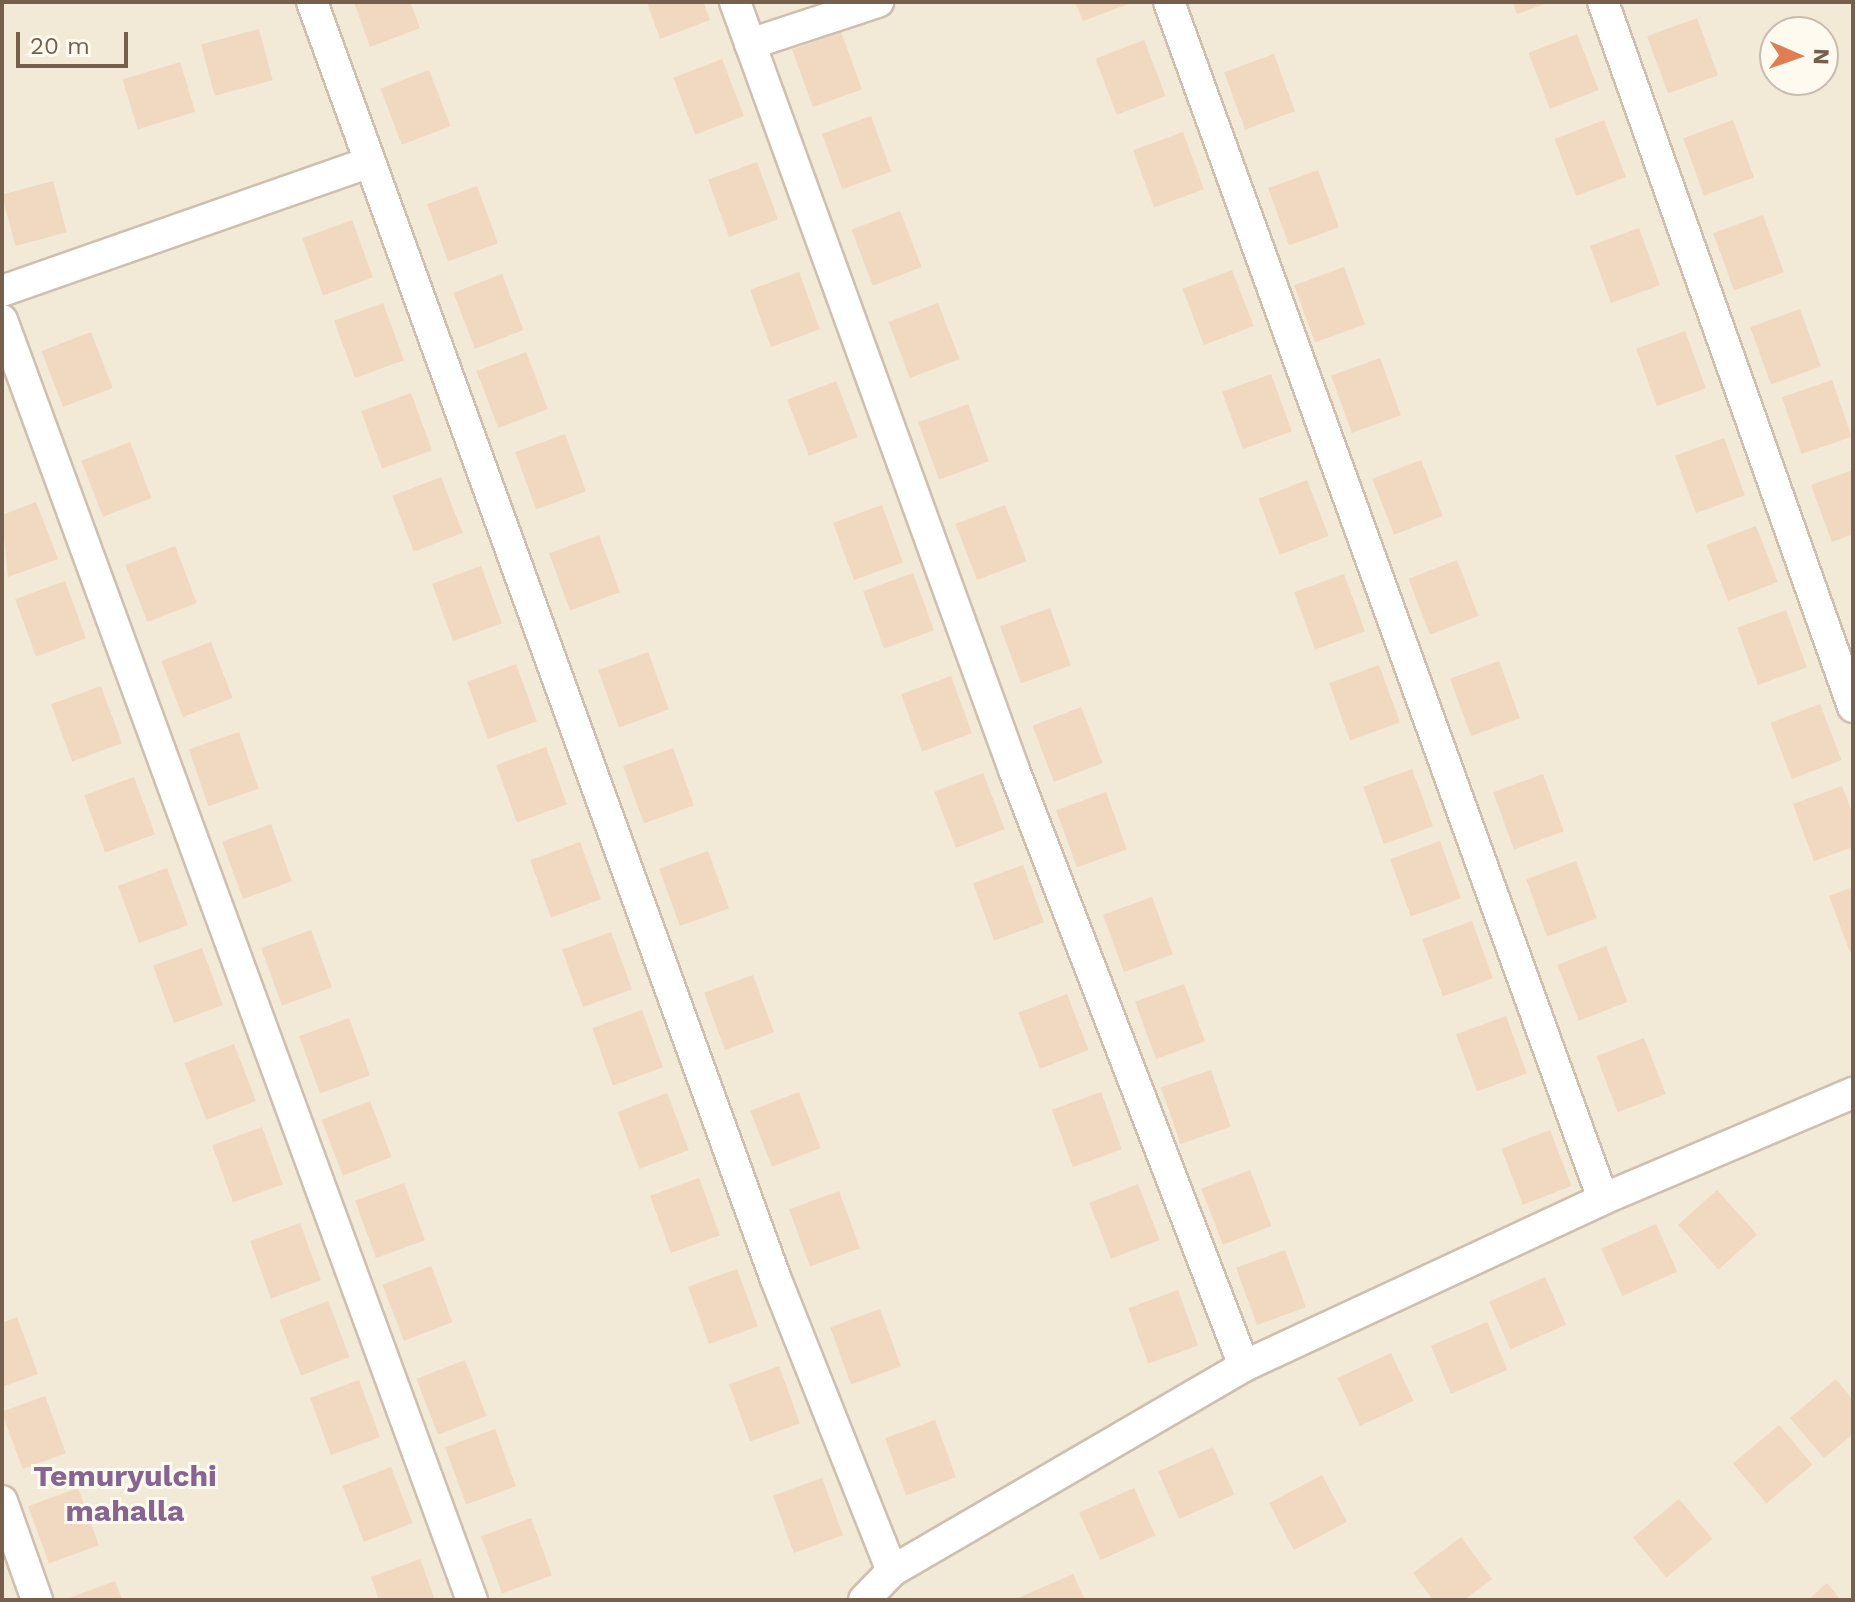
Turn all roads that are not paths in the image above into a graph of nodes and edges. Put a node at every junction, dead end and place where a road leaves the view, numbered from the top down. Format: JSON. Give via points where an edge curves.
{"nodes":[{"id":1,"x":312,"y":2,"type":"edge"},
{"id":2,"x":735,"y":2,"type":"edge"},
{"id":3,"x":878,"y":2,"type":"edge"},
{"id":4,"x":1169,"y":2,"type":"edge"},
{"id":5,"x":1603,"y":2,"type":"edge"},
{"id":6,"x":750,"y":44,"type":"junction"},
{"id":7,"x":367,"y":163,"type":"junction"},
{"id":8,"x":2,"y":291,"type":"edge"},
{"id":9,"x":2,"y":320,"type":"edge"},
{"id":10,"x":1853,"y":707,"type":"edge"},
{"id":11,"x":1853,"y":1093,"type":"edge"},
{"id":12,"x":1603,"y":1199,"type":"junction"},
{"id":13,"x":1244,"y":1366,"type":"junction"},
{"id":14,"x":2,"y":1501,"type":"edge"},
{"id":15,"x":892,"y":1571,"type":"junction"},
{"id":16,"x":37,"y":1600,"type":"edge"},
{"id":17,"x":472,"y":1600,"type":"edge"},
{"id":18,"x":864,"y":1600,"type":"edge"}],
"edges":[{"from":1,"to":7,"type":"street"},
{"from":2,"to":6,"type":"street"},
{"from":3,"to":6,"type":"street"},
{"from":4,"to":12,"type":"street"},
{"from":5,"to":10,"type":"street"},
{"from":6,"to":13,"type":"street","via":[[1014,770]]},
{"from":7,"to":8,"type":"street"},
{"from":7,"to":15,"type":"street","via":[[775,1277]]},
{"from":9,"to":17,"type":"street"},
{"from":11,"to":12,"type":"street"},
{"from":12,"to":13,"type":"street"},
{"from":13,"to":15,"type":"street"},
{"from":14,"to":16,"type":"street"},
{"from":15,"to":18,"type":"street"}]}
